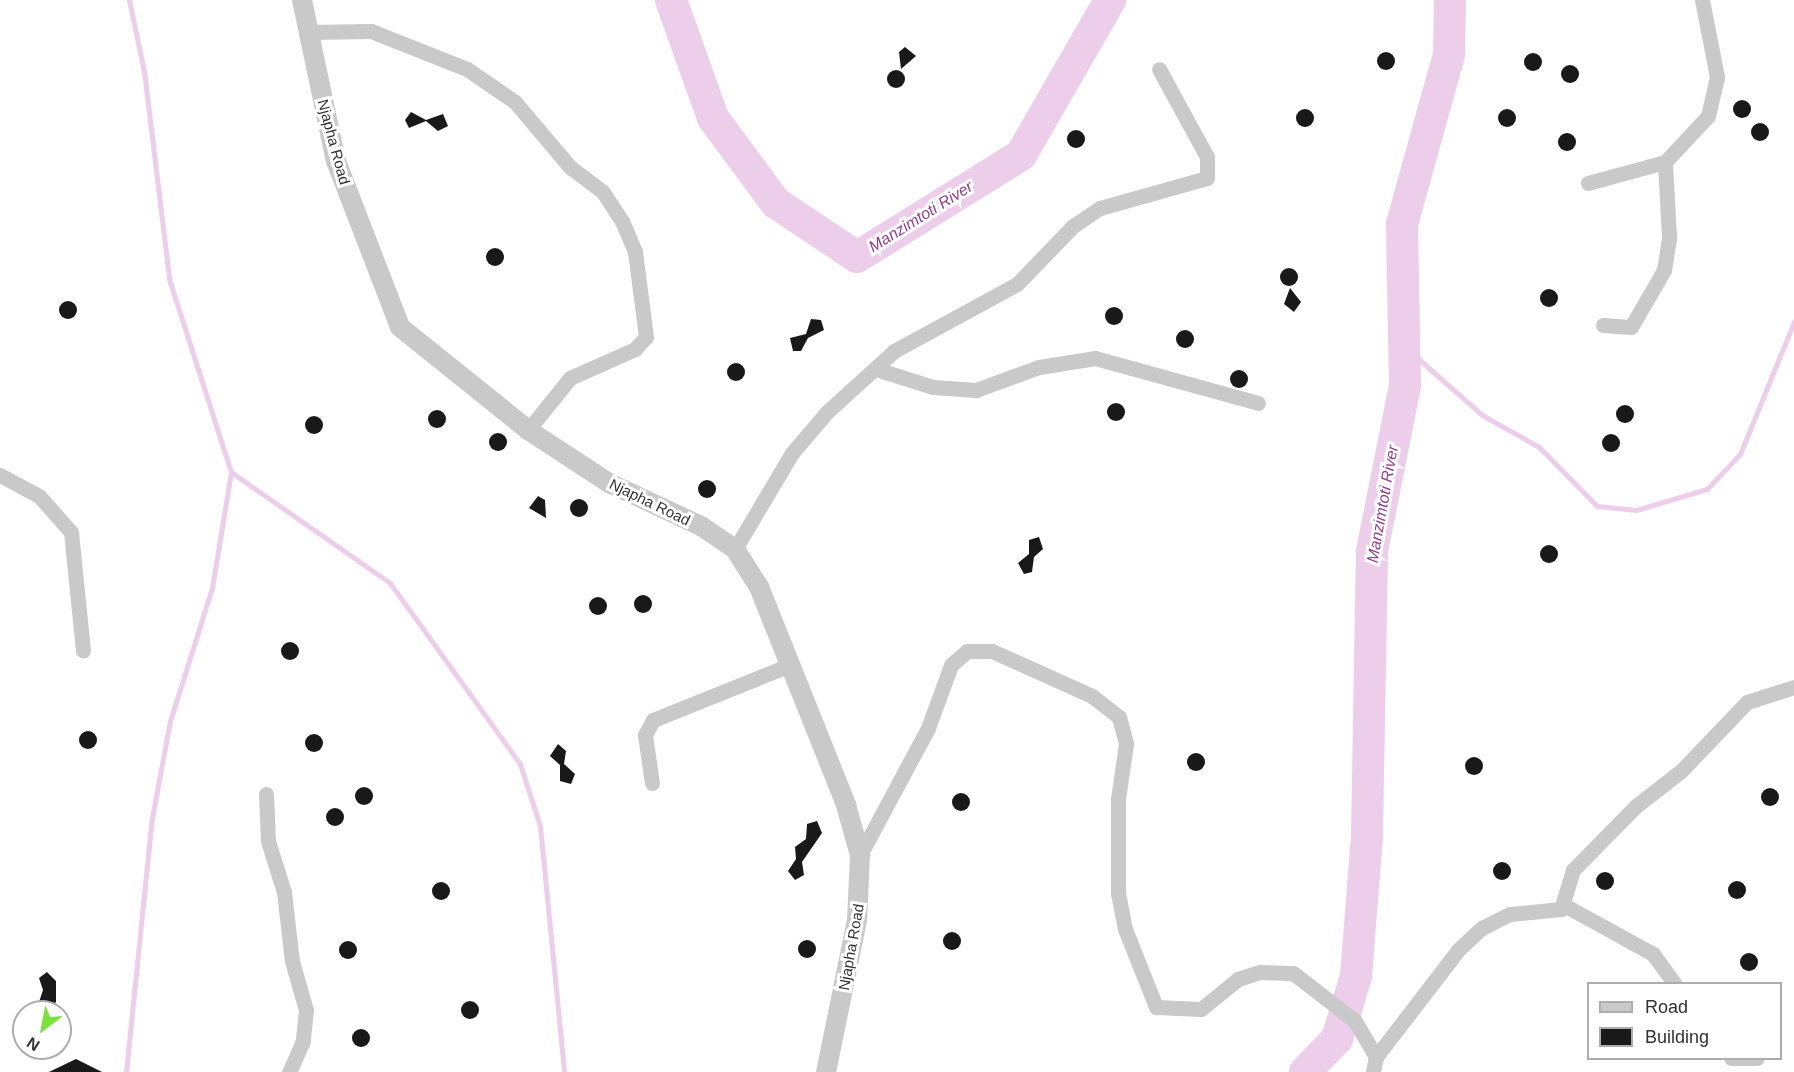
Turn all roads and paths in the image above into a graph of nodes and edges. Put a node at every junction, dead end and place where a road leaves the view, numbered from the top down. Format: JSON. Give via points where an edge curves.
{"nodes":[{"id":1,"x":302,"y":0,"type":"edge"},
{"id":2,"x":1702,"y":0,"type":"edge"},
{"id":3,"x":309,"y":32,"type":"junction"},
{"id":4,"x":1159,"y":69,"type":"dead end"},
{"id":5,"x":1665,"y":162,"type":"junction"},
{"id":6,"x":1588,"y":183,"type":"dead end"},
{"id":7,"x":1604,"y":325,"type":"dead end"},
{"id":8,"x":876,"y":369,"type":"junction"},
{"id":9,"x":1258,"y":403,"type":"dead end"},
{"id":10,"x":528,"y":430,"type":"junction"},
{"id":11,"x":0,"y":475,"type":"edge"},
{"id":12,"x":735,"y":549,"type":"junction"},
{"id":13,"x":83,"y":650,"type":"dead end"},
{"id":14,"x":790,"y":665,"type":"junction"},
{"id":15,"x":1794,"y":687,"type":"edge"},
{"id":16,"x":652,"y":783,"type":"dead end"},
{"id":17,"x":267,"y":794,"type":"dead end"},
{"id":18,"x":860,"y":855,"type":"junction"},
{"id":19,"x":1564,"y":906,"type":"junction"},
{"id":20,"x":1674,"y":982,"type":"edge"},
{"id":21,"x":1374,"y":1065,"type":"edge"},
{"id":22,"x":289,"y":1072,"type":"edge"},
{"id":23,"x":826,"y":1072,"type":"edge"}],
"edges":[{"from":1,"to":3,"type":"street","name":"Njapha Road"},
{"from":2,"to":5,"type":"street","via":[[1716,97],[1696,134]]},
{"from":3,"to":10,"type":"street","name":"Njapha Road","via":[[336,160],[400,327]]},
{"from":3,"to":10,"type":"street","via":[[371,31],[467,69],[514,102],[570,166],[603,192],[618,214],[635,252],[646,337],[635,348],[564,383]]},
{"from":4,"to":8,"type":"street","via":[[1207,157],[1207,178],[1100,208],[1073,226],[1017,284],[894,351]]},
{"from":5,"to":6,"type":"street"},
{"from":5,"to":7,"type":"street","via":[[1669,237],[1664,270],[1631,327]]},
{"from":8,"to":9,"type":"street","via":[[933,387],[976,390],[1039,367],[1095,358]]},
{"from":8,"to":12,"type":"street","via":[[792,453]]},
{"from":10,"to":12,"type":"street","name":"Njapha Road","via":[[609,483],[701,526]]},
{"from":11,"to":13,"type":"street","via":[[39,496],[71,532]]},
{"from":12,"to":14,"type":"street","name":"Njapha Road","via":[[759,587]]},
{"from":14,"to":16,"type":"street","via":[[653,720],[645,735]]},
{"from":14,"to":18,"type":"street","name":"Njapha Road"},
{"from":15,"to":19,"type":"street","via":[[1747,702],[1681,771],[1636,806],[1573,870]]},
{"from":17,"to":22,"type":"street","via":[[267,841],[284,891],[292,962],[306,1010],[303,1041]]},
{"from":18,"to":21,"type":"street","via":[[928,728],[951,665],[967,651],[992,651],[1092,696],[1119,717],[1126,744],[1118,799],[1118,893],[1125,929],[1156,1007],[1201,1009],[1238,979],[1280,970],[1324,994],[1355,1021]]},
{"from":18,"to":23,"type":"street","name":"Njapha Road","via":[[856,920]]},
{"from":19,"to":20,"type":"street","via":[[1653,954]]},
{"from":19,"to":21,"type":"street","via":[[1554,913],[1510,914],[1482,928],[1458,950]]}]}
